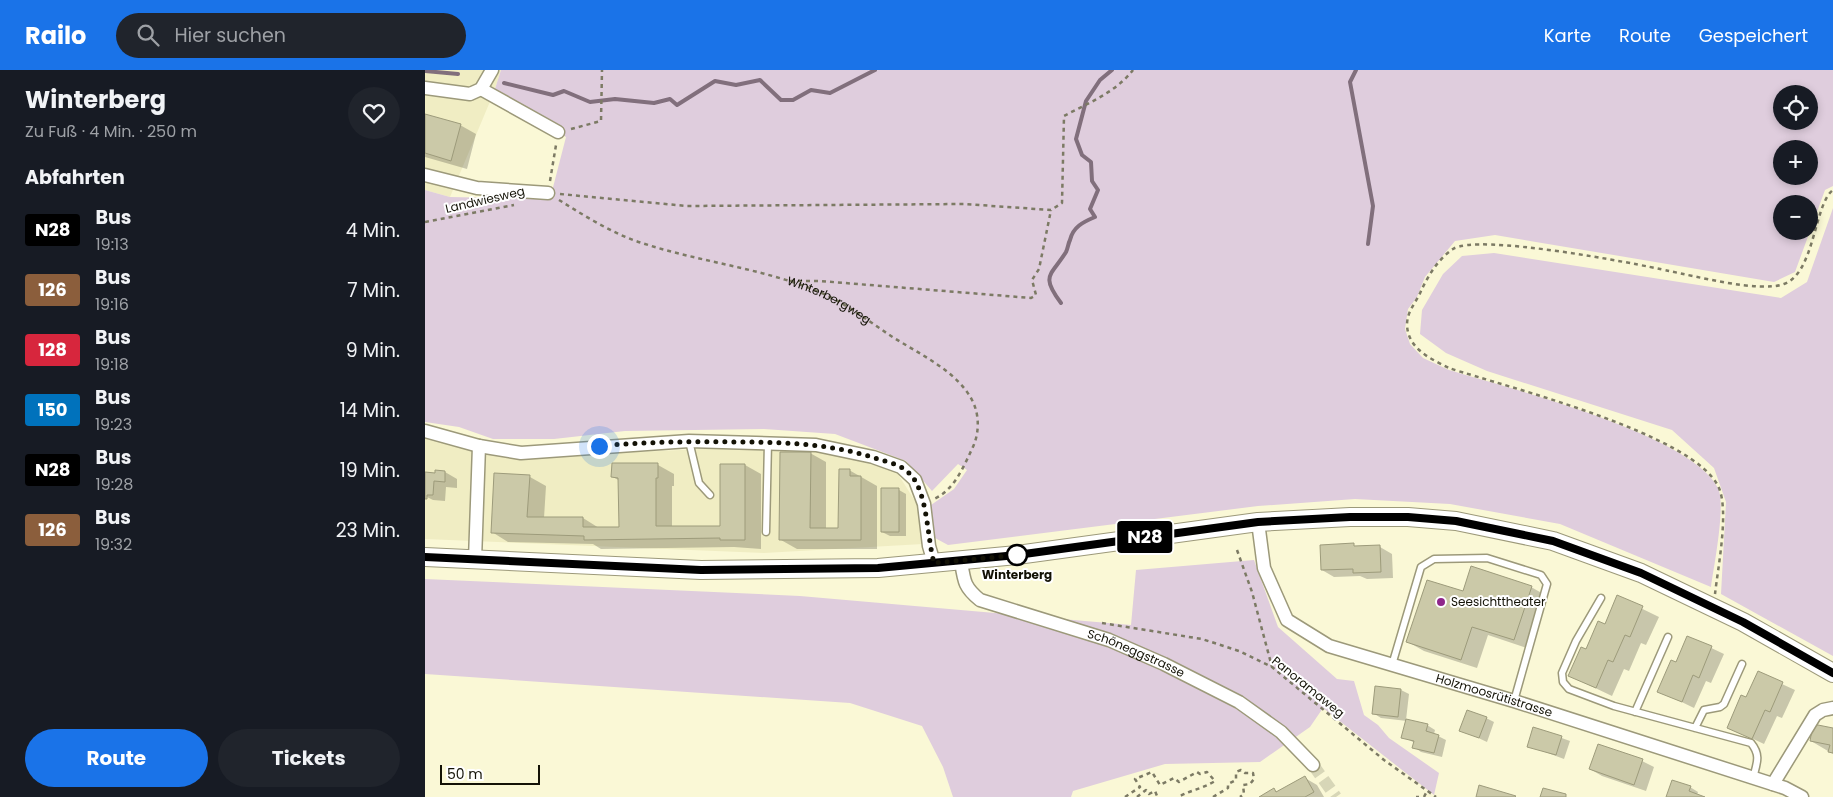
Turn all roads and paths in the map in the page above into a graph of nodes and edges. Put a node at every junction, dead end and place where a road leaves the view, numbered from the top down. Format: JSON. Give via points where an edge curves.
{"nodes":[{"id":1,"x":492,"y":70,"type":"edge"},
{"id":2,"x":602,"y":70,"type":"edge"},
{"id":3,"x":1133,"y":70,"type":"edge"},
{"id":4,"x":425,"y":88,"type":"edge"},
{"id":5,"x":481,"y":89,"type":"junction"},
{"id":6,"x":558,"y":132,"type":"junction"},
{"id":7,"x":425,"y":174,"type":"edge"},
{"id":8,"x":1833,"y":190,"type":"edge"},
{"id":9,"x":548,"y":193,"type":"junction"},
{"id":10,"x":519,"y":204,"type":"dead end"},
{"id":11,"x":1051,"y":210,"type":"junction"},
{"id":12,"x":425,"y":222,"type":"edge"},
{"id":13,"x":789,"y":281,"type":"junction"},
{"id":14,"x":425,"y":431,"type":"edge"},
{"id":15,"x":689,"y":441,"type":"junction"},
{"id":16,"x":767,"y":442,"type":"junction"},
{"id":17,"x":479,"y":446,"type":"junction"},
{"id":18,"x":710,"y":495,"type":"dead end"},
{"id":19,"x":924,"y":504,"type":"junction"},
{"id":20,"x":1258,"y":522,"type":"junction"},
{"id":21,"x":766,"y":532,"type":"dead end"},
{"id":22,"x":1237,"y":550,"type":"dead end"},
{"id":23,"x":425,"y":558,"type":"edge"},
{"id":24,"x":475,"y":560,"type":"junction"},
{"id":25,"x":961,"y":561,"type":"junction"},
{"id":26,"x":934,"y":563,"type":"junction"},
{"id":27,"x":1601,"y":598,"type":"dead end"},
{"id":28,"x":1710,"y":606,"type":"junction"},
{"id":29,"x":1101,"y":623,"type":"dead end"},
{"id":30,"x":1668,"y":636,"type":"dead end"},
{"id":31,"x":1742,"y":664,"type":"dead end"},
{"id":32,"x":1392,"y":665,"type":"junction"},
{"id":33,"x":1272,"y":667,"type":"junction"},
{"id":34,"x":1833,"y":673,"type":"edge"},
{"id":35,"x":1514,"y":701,"type":"junction"},
{"id":36,"x":1833,"y":708,"type":"edge"},
{"id":37,"x":1635,"y":712,"type":"junction"},
{"id":38,"x":1695,"y":728,"type":"junction"},
{"id":39,"x":1313,"y":765,"type":"tunnel mouth"},
{"id":40,"x":1753,"y":778,"type":"junction"},
{"id":41,"x":1773,"y":784,"type":"junction"},
{"id":42,"x":1427,"y":792,"type":"junction"},
{"id":43,"x":1125,"y":797,"type":"edge"},
{"id":44,"x":1137,"y":797,"type":"edge"},
{"id":45,"x":1156,"y":797,"type":"edge"},
{"id":46,"x":1178,"y":797,"type":"edge"},
{"id":47,"x":1213,"y":797,"type":"edge"},
{"id":48,"x":1240,"y":797,"type":"edge"},
{"id":49,"x":1424,"y":797,"type":"edge"},
{"id":50,"x":1436,"y":797,"type":"edge"},
{"id":51,"x":1801,"y":797,"type":"edge"}],
"edges":[{"from":1,"to":5,"type":"street"},
{"from":2,"to":6,"type":"path","via":[[601,122]]},
{"from":3,"to":11,"type":"path","via":[[1107,94],[1064,116],[1061,203]]},
{"from":4,"to":5,"type":"street","via":[[470,94]]},
{"from":5,"to":6,"type":"street"},
{"from":6,"to":9,"type":"path"},
{"from":7,"to":9,"type":"street","via":[[477,188]]},
{"from":8,"to":28,"type":"path","via":[[1826,200],[1803,263],[1795,278],[1785,284],[1773,287],[1741,284],[1567,253],[1475,244],[1453,249],[1442,260],[1429,275],[1408,316],[1411,343],[1428,358],[1449,368],[1624,424],[1664,442],[1710,475],[1719,488],[1723,503],[1715,594]]},
{"from":9,"to":11,"type":"path","via":[[687,206],[964,204]]},
{"from":9,"to":13,"type":"path","name":"Winterbergweg","via":[[592,220],[641,243]]},
{"from":10,"to":12,"type":"path","name":"Landwiesweg"},
{"from":11,"to":13,"type":"path","via":[[1039,269],[1032,280],[1035,295],[1031,298]]},
{"from":13,"to":19,"type":"path","name":"Winterbergweg","via":[[852,309],[948,373],[973,402],[978,422],[973,448],[953,486]]},
{"from":14,"to":17,"type":"street"},
{"from":15,"to":16,"type":"street"},
{"from":15,"to":17,"type":"street","via":[[521,453]]},
{"from":15,"to":18,"type":"lane","via":[[699,483]]},
{"from":16,"to":19,"type":"street","via":[[842,449],[901,467],[915,480]]},
{"from":16,"to":21,"type":"lane"},
{"from":17,"to":24,"type":"street"},
{"from":19,"to":26,"type":"street"},
{"from":20,"to":25,"type":"main road"},
{"from":20,"to":28,"type":"main road","via":[[1350,517],[1456,521],[1553,541],[1641,573]]},
{"from":20,"to":32,"type":"street","name":"Holzmoosrütistrasse","via":[[1264,568],[1287,620],[1329,646]]},
{"from":22,"to":33,"type":"path"},
{"from":23,"to":24,"type":"main road"},
{"from":24,"to":26,"type":"main road","via":[[701,570],[835,570]]},
{"from":25,"to":26,"type":"main road"},
{"from":25,"to":39,"type":"street","name":"Schöneggstrasse","via":[[968,590],[980,600],[1100,637],[1163,664],[1239,702],[1281,732]]},
{"from":27,"to":37,"type":"lane","via":[[1576,641],[1562,673],[1563,682],[1569,689]]},
{"from":28,"to":34,"type":"main road"},
{"from":29,"to":33,"type":"path","name":"Panoramaweg","via":[[1202,639],[1239,650]]},
{"from":30,"to":37,"type":"lane"},
{"from":31,"to":38,"type":"lane","via":[[1724,704],[1704,710]]},
{"from":32,"to":35,"type":"street","name":"Holzmoosrütistrasse"},
{"from":32,"to":35,"type":"lane","via":[[1421,567],[1434,559],[1487,558],[1541,576],[1547,584]]},
{"from":33,"to":42,"type":"path","name":"Panoramaweg"},
{"from":35,"to":40,"type":"street","name":"Holzmoosrütistrasse"},
{"from":36,"to":41,"type":"street","via":[[1815,715]]},
{"from":37,"to":38,"type":"lane"},
{"from":38,"to":40,"type":"lane","via":[[1751,743],[1759,759]]},
{"from":40,"to":41,"type":"street","name":"Holzmoosrütistrasse"},
{"from":41,"to":51,"type":"street","name":"Holzmoosrütistrasse"},
{"from":42,"to":49,"type":"path"},
{"from":42,"to":50,"type":"path","name":"Panoramaweg"},
{"from":43,"to":46,"type":"path","via":[[1140,787],[1135,779],[1152,772],[1160,785],[1174,778],[1179,782],[1197,772],[1207,772],[1215,780],[1201,790],[1191,790]]},
{"from":44,"to":45,"type":"path","via":[[1146,790],[1149,794],[1155,791]]},
{"from":47,"to":48,"type":"path","via":[[1236,780],[1236,772],[1253,773],[1254,779],[1243,785],[1244,794]]}]}
